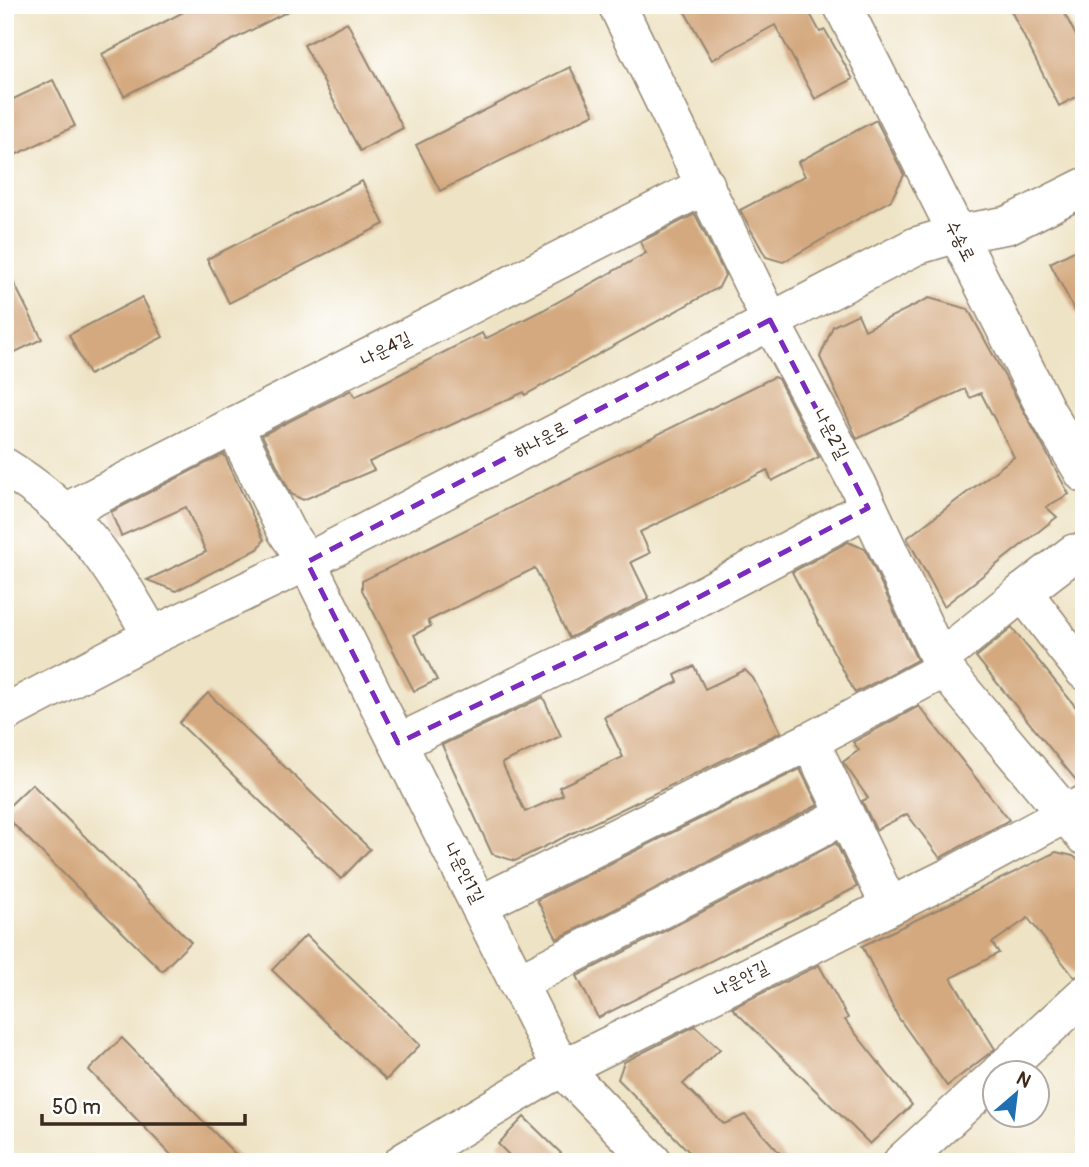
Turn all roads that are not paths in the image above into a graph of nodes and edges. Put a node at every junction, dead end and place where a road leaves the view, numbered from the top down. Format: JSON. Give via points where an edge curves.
{"nodes":[{"id":1,"x":617,"y":5,"type":"edge"},
{"id":2,"x":842,"y":5,"type":"edge"},
{"id":3,"x":706,"y":185,"type":"junction"},
{"id":4,"x":1084,"y":187,"type":"edge"},
{"id":5,"x":956,"y":234,"type":"junction"},
{"id":6,"x":770,"y":320,"type":"junction"},
{"id":7,"x":234,"y":426,"type":"junction"},
{"id":8,"x":5,"y":467,"type":"edge"},
{"id":9,"x":1084,"y":474,"type":"edge"},
{"id":10,"x":868,"y":508,"type":"junction"},
{"id":11,"x":65,"y":512,"type":"junction"},
{"id":12,"x":1074,"y":553,"type":"dead end"},
{"id":13,"x":307,"y":562,"type":"junction"},
{"id":14,"x":1023,"y":592,"type":"junction"},
{"id":15,"x":152,"y":636,"type":"junction"},
{"id":16,"x":1068,"y":651,"type":"edge"},
{"id":17,"x":942,"y":664,"type":"junction"},
{"id":18,"x":5,"y":713,"type":"edge"},
{"id":19,"x":810,"y":741,"type":"junction"},
{"id":20,"x":398,"y":744,"type":"junction"},
{"id":21,"x":845,"y":815,"type":"junction"},
{"id":22,"x":1077,"y":818,"type":"edge"},
{"id":23,"x":480,"y":905,"type":"junction"},
{"id":24,"x":889,"y":905,"type":"junction"},
{"id":25,"x":517,"y":983,"type":"junction"},
{"id":26,"x":1084,"y":995,"type":"edge"},
{"id":27,"x":1016,"y":1058,"type":"edge"},
{"id":28,"x":563,"y":1069,"type":"junction"},
{"id":29,"x":981,"y":1090,"type":"edge"},
{"id":30,"x":403,"y":1162,"type":"edge"},
{"id":31,"x":653,"y":1162,"type":"edge"},
{"id":32,"x":902,"y":1162,"type":"edge"}],
"edges":[{"from":1,"to":3,"type":"street","name":"나운2길"},
{"from":2,"to":5,"type":"street","name":"수송로"},
{"from":3,"to":6,"type":"street","name":"나운2길"},
{"from":3,"to":7,"type":"street","name":"나운4길"},
{"from":4,"to":5,"type":"street","name":"하나운로","via":[[1008,225]]},
{"from":5,"to":6,"type":"street","name":"하나운로","via":[[916,246]]},
{"from":5,"to":9,"type":"street","name":"수송로"},
{"from":6,"to":10,"type":"street","name":"나운2길"},
{"from":6,"to":13,"type":"street","name":"하나운로"},
{"from":7,"to":11,"type":"street","name":"나운4길"},
{"from":7,"to":13,"type":"street","name":"나운안1길","via":[[286,531]]},
{"from":8,"to":11,"type":"street"},
{"from":10,"to":17,"type":"street","name":"나운2길"},
{"from":10,"to":20,"type":"street","via":[[603,646]]},
{"from":11,"to":15,"type":"street","via":[[111,565]]},
{"from":12,"to":14,"type":"street"},
{"from":13,"to":15,"type":"street","name":"하나운로"},
{"from":13,"to":20,"type":"street","name":"나운안1길"},
{"from":14,"to":16,"type":"street"},
{"from":14,"to":17,"type":"street"},
{"from":15,"to":18,"type":"street","name":"하나운로"},
{"from":17,"to":19,"type":"street"},
{"from":17,"to":22,"type":"street","name":"나운2길"},
{"from":19,"to":21,"type":"street"},
{"from":19,"to":23,"type":"street"},
{"from":20,"to":23,"type":"street","name":"나운안1길"},
{"from":21,"to":24,"type":"street"},
{"from":21,"to":25,"type":"street"},
{"from":22,"to":24,"type":"street","name":"나운안길"},
{"from":23,"to":25,"type":"street","name":"나운안1길"},
{"from":24,"to":28,"type":"street","name":"나운안길"},
{"from":25,"to":28,"type":"street","name":"나운안1길"},
{"from":26,"to":27,"type":"street"},
{"from":28,"to":30,"type":"street","name":"나운안길"},
{"from":28,"to":31,"type":"street","name":"나운안1길"},
{"from":29,"to":32,"type":"street"}]}
